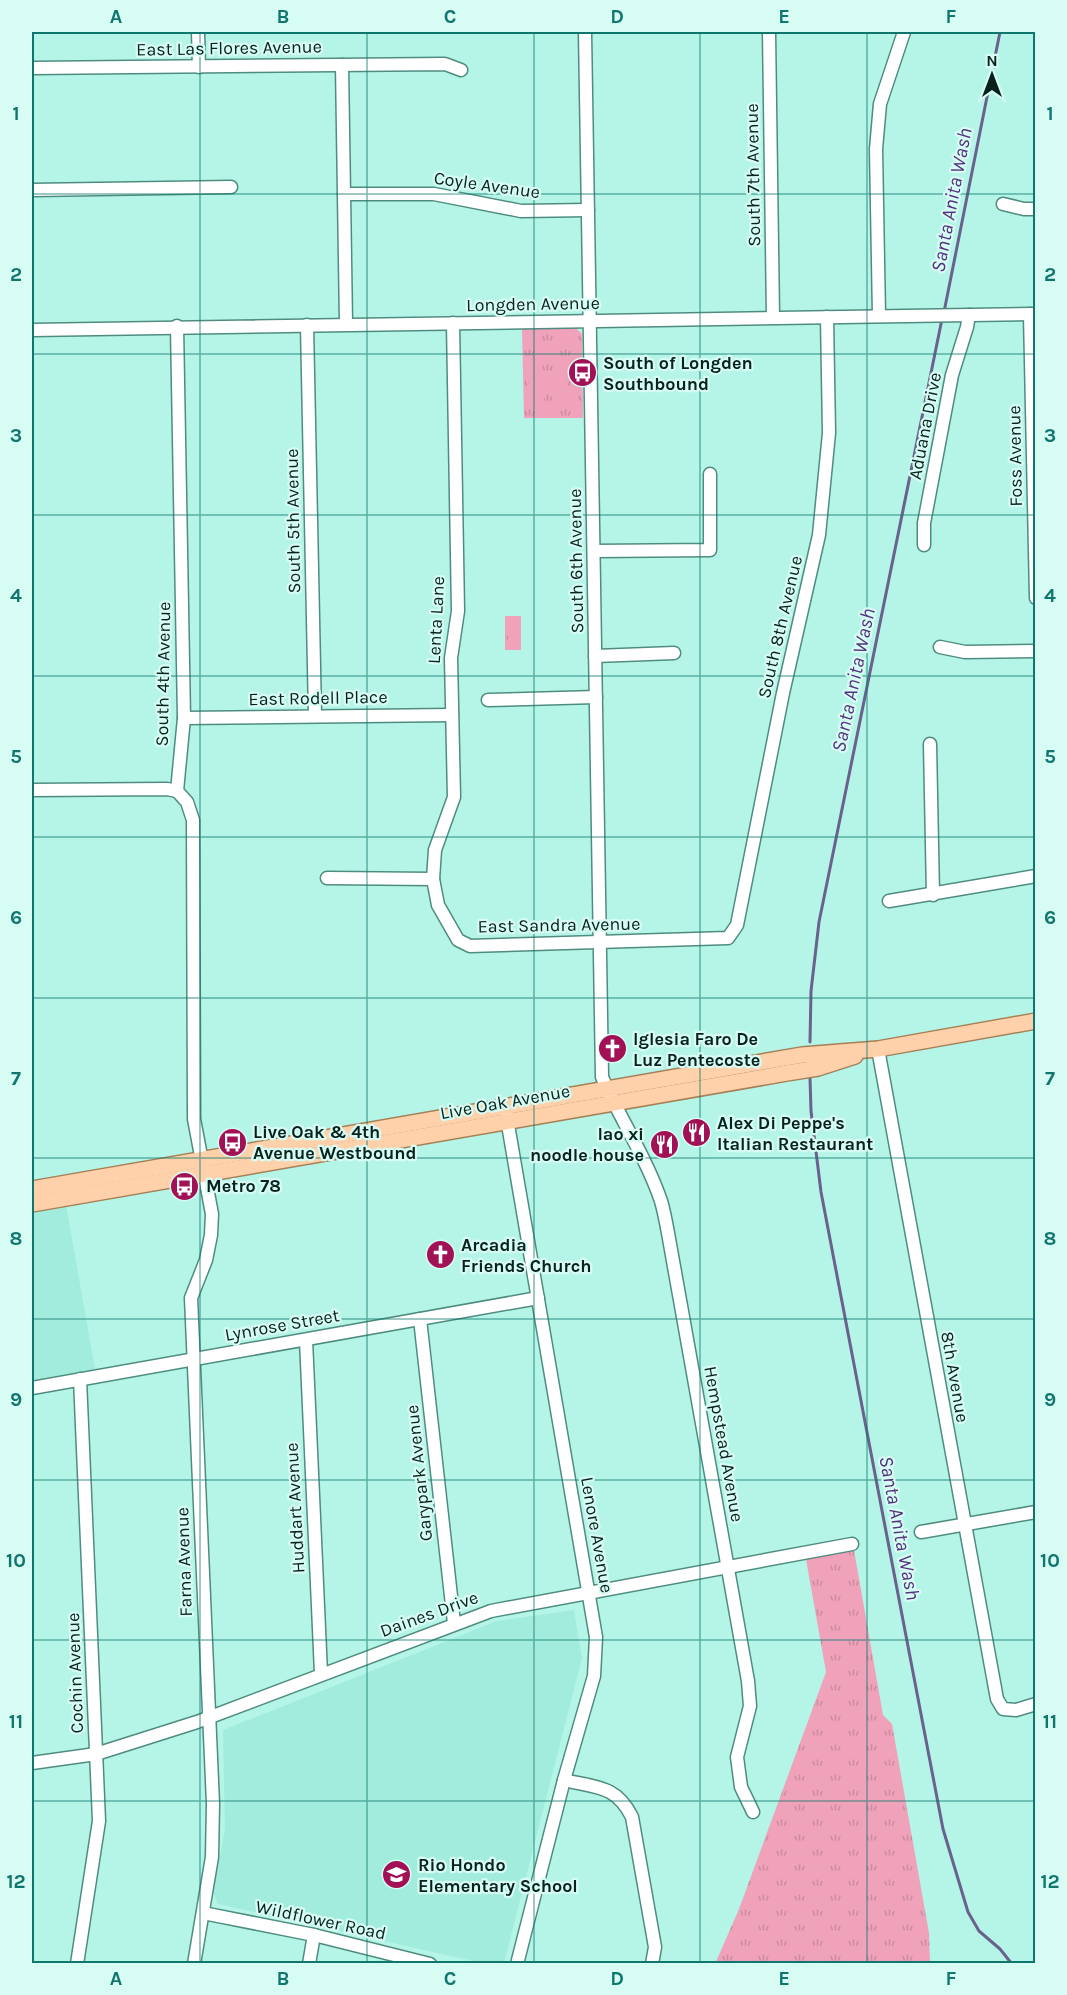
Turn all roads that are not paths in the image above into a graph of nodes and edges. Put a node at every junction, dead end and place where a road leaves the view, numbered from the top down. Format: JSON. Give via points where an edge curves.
{"nodes":[{"id":1,"x":198,"y":32,"type":"edge"},
{"id":2,"x":585,"y":32,"type":"edge"},
{"id":3,"x":769,"y":32,"type":"edge"},
{"id":4,"x":904,"y":32,"type":"edge"},
{"id":5,"x":342,"y":65,"type":"junction"},
{"id":6,"x":199,"y":67,"type":"junction"},
{"id":7,"x":32,"y":68,"type":"edge"},
{"id":8,"x":461,"y":70,"type":"dead end"},
{"id":9,"x":231,"y":187,"type":"dead end"},
{"id":10,"x":32,"y":190,"type":"edge"},
{"id":11,"x":344,"y":194,"type":"junction"},
{"id":12,"x":1003,"y":204,"type":"dead end"},
{"id":13,"x":1035,"y":209,"type":"edge"},
{"id":14,"x":588,"y":210,"type":"junction"},
{"id":15,"x":1033,"y":314,"type":"edge"},
{"id":16,"x":969,"y":315,"type":"junction"},
{"id":17,"x":879,"y":316,"type":"junction"},
{"id":18,"x":773,"y":317,"type":"junction"},
{"id":19,"x":827,"y":317,"type":"junction"},
{"id":20,"x":589,"y":321,"type":"junction"},
{"id":21,"x":453,"y":323,"type":"junction"},
{"id":22,"x":346,"y":324,"type":"junction"},
{"id":23,"x":307,"y":325,"type":"junction"},
{"id":24,"x":177,"y":326,"type":"junction"},
{"id":25,"x":32,"y":330,"type":"edge"},
{"id":26,"x":710,"y":474,"type":"dead end"},
{"id":27,"x":924,"y":545,"type":"dead end"},
{"id":28,"x":594,"y":551,"type":"junction"},
{"id":29,"x":1035,"y":598,"type":"edge"},
{"id":30,"x":940,"y":647,"type":"dead end"},
{"id":31,"x":1035,"y":651,"type":"edge"},
{"id":32,"x":674,"y":653,"type":"dead end"},
{"id":33,"x":595,"y":656,"type":"junction"},
{"id":34,"x":596,"y":697,"type":"junction"},
{"id":35,"x":488,"y":700,"type":"dead end"},
{"id":36,"x":452,"y":715,"type":"junction"},
{"id":37,"x":315,"y":716,"type":"junction"},
{"id":38,"x":184,"y":718,"type":"junction"},
{"id":39,"x":930,"y":744,"type":"dead end"},
{"id":40,"x":32,"y":790,"type":"edge"},
{"id":41,"x":177,"y":791,"type":"junction"},
{"id":42,"x":1035,"y":876,"type":"edge"},
{"id":43,"x":327,"y":878,"type":"dead end"},
{"id":44,"x":433,"y":879,"type":"junction"},
{"id":45,"x":933,"y":895,"type":"junction"},
{"id":46,"x":890,"y":901,"type":"dead end"},
{"id":47,"x":728,"y":938,"type":"joint"},
{"id":48,"x":600,"y":943,"type":"junction"},
{"id":49,"x":1035,"y":1022,"type":"edge"},
{"id":50,"x":878,"y":1049,"type":"junction"},
{"id":51,"x":611,"y":1096,"type":"junction"},
{"id":52,"x":506,"y":1115,"type":"junction"},
{"id":53,"x":204,"y":1167,"type":"junction"},
{"id":54,"x":32,"y":1189,"type":"edge"},
{"id":55,"x":32,"y":1204,"type":"edge"},
{"id":56,"x":538,"y":1298,"type":"junction"},
{"id":57,"x":420,"y":1319,"type":"junction"},
{"id":58,"x":306,"y":1340,"type":"junction"},
{"id":59,"x":193,"y":1359,"type":"junction"},
{"id":60,"x":80,"y":1379,"type":"junction"},
{"id":61,"x":32,"y":1388,"type":"edge"},
{"id":62,"x":1035,"y":1512,"type":"edge"},
{"id":63,"x":964,"y":1524,"type":"junction"},
{"id":64,"x":921,"y":1532,"type":"dead end"},
{"id":65,"x":852,"y":1544,"type":"dead end"},
{"id":66,"x":728,"y":1568,"type":"junction"},
{"id":67,"x":589,"y":1593,"type":"junction"},
{"id":68,"x":454,"y":1623,"type":"junction"},
{"id":69,"x":321,"y":1673,"type":"junction"},
{"id":70,"x":1035,"y":1704,"type":"edge"},
{"id":71,"x":208,"y":1718,"type":"junction"},
{"id":72,"x":96,"y":1754,"type":"junction"},
{"id":73,"x":32,"y":1763,"type":"edge"},
{"id":74,"x":564,"y":1780,"type":"junction"},
{"id":75,"x":753,"y":1812,"type":"dead end"},
{"id":76,"x":203,"y":1913,"type":"junction"},
{"id":77,"x":314,"y":1935,"type":"junction"},
{"id":78,"x":76,"y":1964,"type":"edge"},
{"id":79,"x":194,"y":1964,"type":"edge"},
{"id":80,"x":309,"y":1964,"type":"edge"},
{"id":81,"x":430,"y":1964,"type":"edge"},
{"id":82,"x":517,"y":1964,"type":"edge"},
{"id":83,"x":652,"y":1964,"type":"edge"}],
"edges":[{"from":1,"to":6,"type":"street"},
{"from":2,"to":14,"type":"street","name":"South 6th Avenue"},
{"from":3,"to":18,"type":"street","name":"South 7th Avenue"},
{"from":4,"to":17,"type":"street","via":[[880,104],[876,149]]},
{"from":5,"to":6,"type":"street","name":"East Las Flores Avenue"},
{"from":5,"to":8,"type":"street","name":"East Las Flores Avenue","via":[[445,64]]},
{"from":5,"to":11,"type":"street"},
{"from":6,"to":7,"type":"street","name":"East Las Flores Avenue"},
{"from":9,"to":10,"type":"street"},
{"from":11,"to":14,"type":"street","name":"Coyle Avenue","via":[[434,194],[521,211]]},
{"from":11,"to":22,"type":"street"},
{"from":12,"to":13,"type":"street"},
{"from":14,"to":20,"type":"street","name":"South 6th Avenue"},
{"from":15,"to":16,"type":"street","name":"Longden Avenue"},
{"from":15,"to":29,"type":"street","name":"Foss Avenue"},
{"from":16,"to":17,"type":"street","name":"Longden Avenue"},
{"from":16,"to":27,"type":"street","name":"Aduana Drive","via":[[950,387],[924,523]]},
{"from":17,"to":19,"type":"street","name":"Longden Avenue"},
{"from":18,"to":19,"type":"street","name":"Longden Avenue"},
{"from":18,"to":20,"type":"street","name":"Longden Avenue"},
{"from":19,"to":47,"type":"street","name":"South 8th Avenue","via":[[829,433],[819,535],[737,925]]},
{"from":20,"to":21,"type":"street","name":"Longden Avenue"},
{"from":20,"to":28,"type":"street","name":"South 6th Avenue"},
{"from":21,"to":22,"type":"street","name":"Longden Avenue"},
{"from":21,"to":36,"type":"street","name":"Lenta Lane","via":[[458,611],[451,658]]},
{"from":22,"to":23,"type":"street","name":"Longden Avenue"},
{"from":23,"to":24,"type":"street","name":"Longden Avenue"},
{"from":23,"to":37,"type":"street","name":"South 5th Avenue"},
{"from":24,"to":25,"type":"street","name":"Longden Avenue"},
{"from":24,"to":38,"type":"street","name":"South 4th Avenue"},
{"from":26,"to":28,"type":"street","via":[[710,550]]},
{"from":28,"to":33,"type":"street","name":"South 6th Avenue"},
{"from":30,"to":31,"type":"street","via":[[965,652]]},
{"from":32,"to":33,"type":"street"},
{"from":33,"to":34,"type":"street","name":"South 6th Avenue"},
{"from":34,"to":35,"type":"street"},
{"from":34,"to":48,"type":"street","name":"South 6th Avenue"},
{"from":36,"to":37,"type":"street","name":"East Rodell Place"},
{"from":36,"to":44,"type":"street","name":"Lenta Lane","via":[[454,797],[435,850]]},
{"from":37,"to":38,"type":"street","name":"East Rodell Place"},
{"from":38,"to":41,"type":"street","name":"South 4th Avenue"},
{"from":39,"to":45,"type":"street"},
{"from":40,"to":41,"type":"street"},
{"from":41,"to":53,"type":"street","via":[[187,802],[193,820],[194,1119]]},
{"from":42,"to":45,"type":"street"},
{"from":43,"to":44,"type":"street"},
{"from":44,"to":48,"type":"street","name":"East Sandra Avenue","via":[[438,905],[458,940],[470,946]]},
{"from":45,"to":46,"type":"street"},
{"from":47,"to":48,"type":"street","name":"East Sandra Avenue"},
{"from":48,"to":51,"type":"street","name":"South 6th Avenue","via":[[602,1077]]},
{"from":49,"to":50,"type":"main road","name":"Live Oak Avenue"},
{"from":50,"to":51,"type":"main road","name":"Live Oak Avenue"},
{"from":50,"to":63,"type":"street","name":"8th Avenue"},
{"from":51,"to":52,"type":"main road","name":"Live Oak Avenue"},
{"from":51,"to":66,"type":"street","name":"Hempstead Avenue","via":[[663,1211]]},
{"from":52,"to":53,"type":"main road","name":"Live Oak Avenue"},
{"from":52,"to":56,"type":"street","name":"Lenore Avenue"},
{"from":53,"to":54,"type":"main road","name":"Live Oak Avenue"},
{"from":53,"to":55,"type":"main road","name":"Live Oak Avenue"},
{"from":53,"to":59,"type":"street","name":"Farna Avenue","via":[[212,1214],[211,1235],[191,1298]]},
{"from":56,"to":57,"type":"street","name":"Lynrose Street"},
{"from":56,"to":67,"type":"street","name":"Lenore Avenue"},
{"from":57,"to":58,"type":"street","name":"Lynrose Street"},
{"from":57,"to":68,"type":"street","name":"Garypark Avenue"},
{"from":58,"to":59,"type":"street","name":"Lynrose Street"},
{"from":58,"to":69,"type":"street","name":"Huddart Avenue"},
{"from":59,"to":60,"type":"street","name":"Lynrose Street"},
{"from":59,"to":71,"type":"street","name":"Farna Avenue"},
{"from":60,"to":61,"type":"street","name":"Lynrose Street"},
{"from":60,"to":72,"type":"street","name":"Cochin Avenue"},
{"from":62,"to":63,"type":"street"},
{"from":63,"to":64,"type":"street"},
{"from":63,"to":70,"type":"street","name":"8th Avenue","via":[[997,1700],[1004,1709]]},
{"from":65,"to":66,"type":"street","name":"Daines Drive"},
{"from":66,"to":67,"type":"street","name":"Daines Drive"},
{"from":66,"to":75,"type":"street","name":"Hempstead Avenue","via":[[750,1706],[737,1757],[738,1772]]},
{"from":67,"to":68,"type":"street","name":"Daines Drive","via":[[491,1611]]},
{"from":67,"to":74,"type":"street","name":"Lenore Avenue","via":[[596,1637],[594,1676]]},
{"from":68,"to":69,"type":"street","name":"Daines Drive"},
{"from":69,"to":71,"type":"street","name":"Daines Drive"},
{"from":71,"to":72,"type":"street","name":"Daines Drive"},
{"from":71,"to":76,"type":"street","name":"Farna Avenue","via":[[212,1846]]},
{"from":72,"to":73,"type":"street","name":"Daines Drive"},
{"from":72,"to":78,"type":"street","name":"Cochin Avenue","via":[[99,1821]]},
{"from":74,"to":82,"type":"street","name":"Lenore Avenue"},
{"from":74,"to":83,"type":"street","via":[[610,1790],[624,1802],[632,1817],[655,1947]]},
{"from":76,"to":77,"type":"street","name":"Wildflower Road"},
{"from":76,"to":79,"type":"street","name":"Farna Avenue"},
{"from":77,"to":80,"type":"street"},
{"from":77,"to":81,"type":"street","name":"Wildflower Road"}]}
